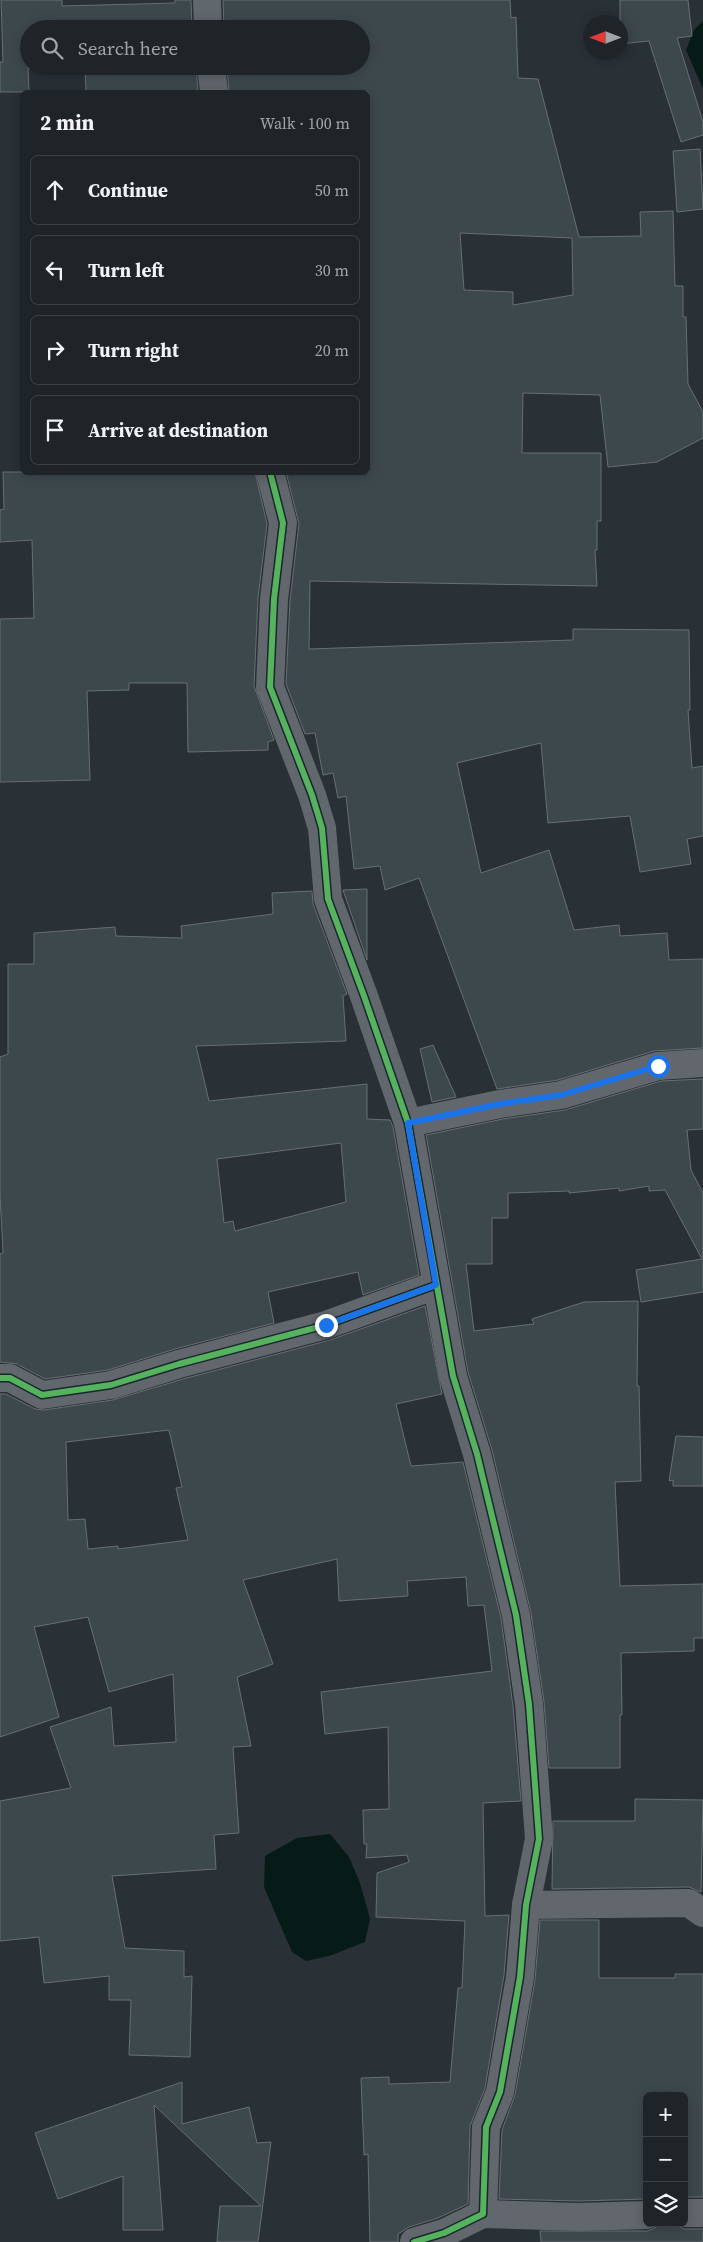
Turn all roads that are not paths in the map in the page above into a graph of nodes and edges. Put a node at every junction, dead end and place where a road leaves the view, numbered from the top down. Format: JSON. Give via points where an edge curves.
{"nodes":[{"id":1,"x":207,"y":0,"type":"edge"},
{"id":2,"x":208,"y":20,"type":"edge"},
{"id":3,"x":212,"y":75,"type":"edge"},
{"id":4,"x":214,"y":90,"type":"edge"},
{"id":5,"x":271,"y":475,"type":"edge"},
{"id":6,"x":703,"y":1062,"type":"edge"},
{"id":7,"x":408,"y":1123,"type":"junction"},
{"id":8,"x":436,"y":1285,"type":"junction"},
{"id":9,"x":0,"y":1378,"type":"edge"},
{"id":10,"x":526,"y":1905,"type":"junction"},
{"id":11,"x":703,"y":1914,"type":"edge"},
{"id":12,"x":703,"y":2213,"type":"edge"},
{"id":13,"x":483,"y":2214,"type":"junction"},
{"id":14,"x":688,"y":2214,"type":"edge"},
{"id":15,"x":643,"y":2215,"type":"edge"},
{"id":16,"x":414,"y":2242,"type":"edge"}],
"edges":[{"from":1,"to":2,"type":"street"},
{"from":3,"to":4,"type":"street"},
{"from":5,"to":7,"type":"street","via":[[283,523],[274,599],[270,687],[322,828],[328,900]]},
{"from":6,"to":7,"type":"street","via":[[658,1066],[561,1095]]},
{"from":7,"to":8,"type":"street"},
{"from":8,"to":9,"type":"street","via":[[326,1325],[111,1385],[42,1395],[10,1378]]},
{"from":8,"to":10,"type":"street","via":[[453,1376],[516,1615],[528,1694],[539,1838]]},
{"from":10,"to":11,"type":"street","via":[[689,1903]]},
{"from":10,"to":13,"type":"street","via":[[520,1978],[500,2092],[486,2127]]},
{"from":12,"to":14,"type":"street"},
{"from":13,"to":15,"type":"street"},
{"from":13,"to":16,"type":"street","via":[[444,2233]]}]}
